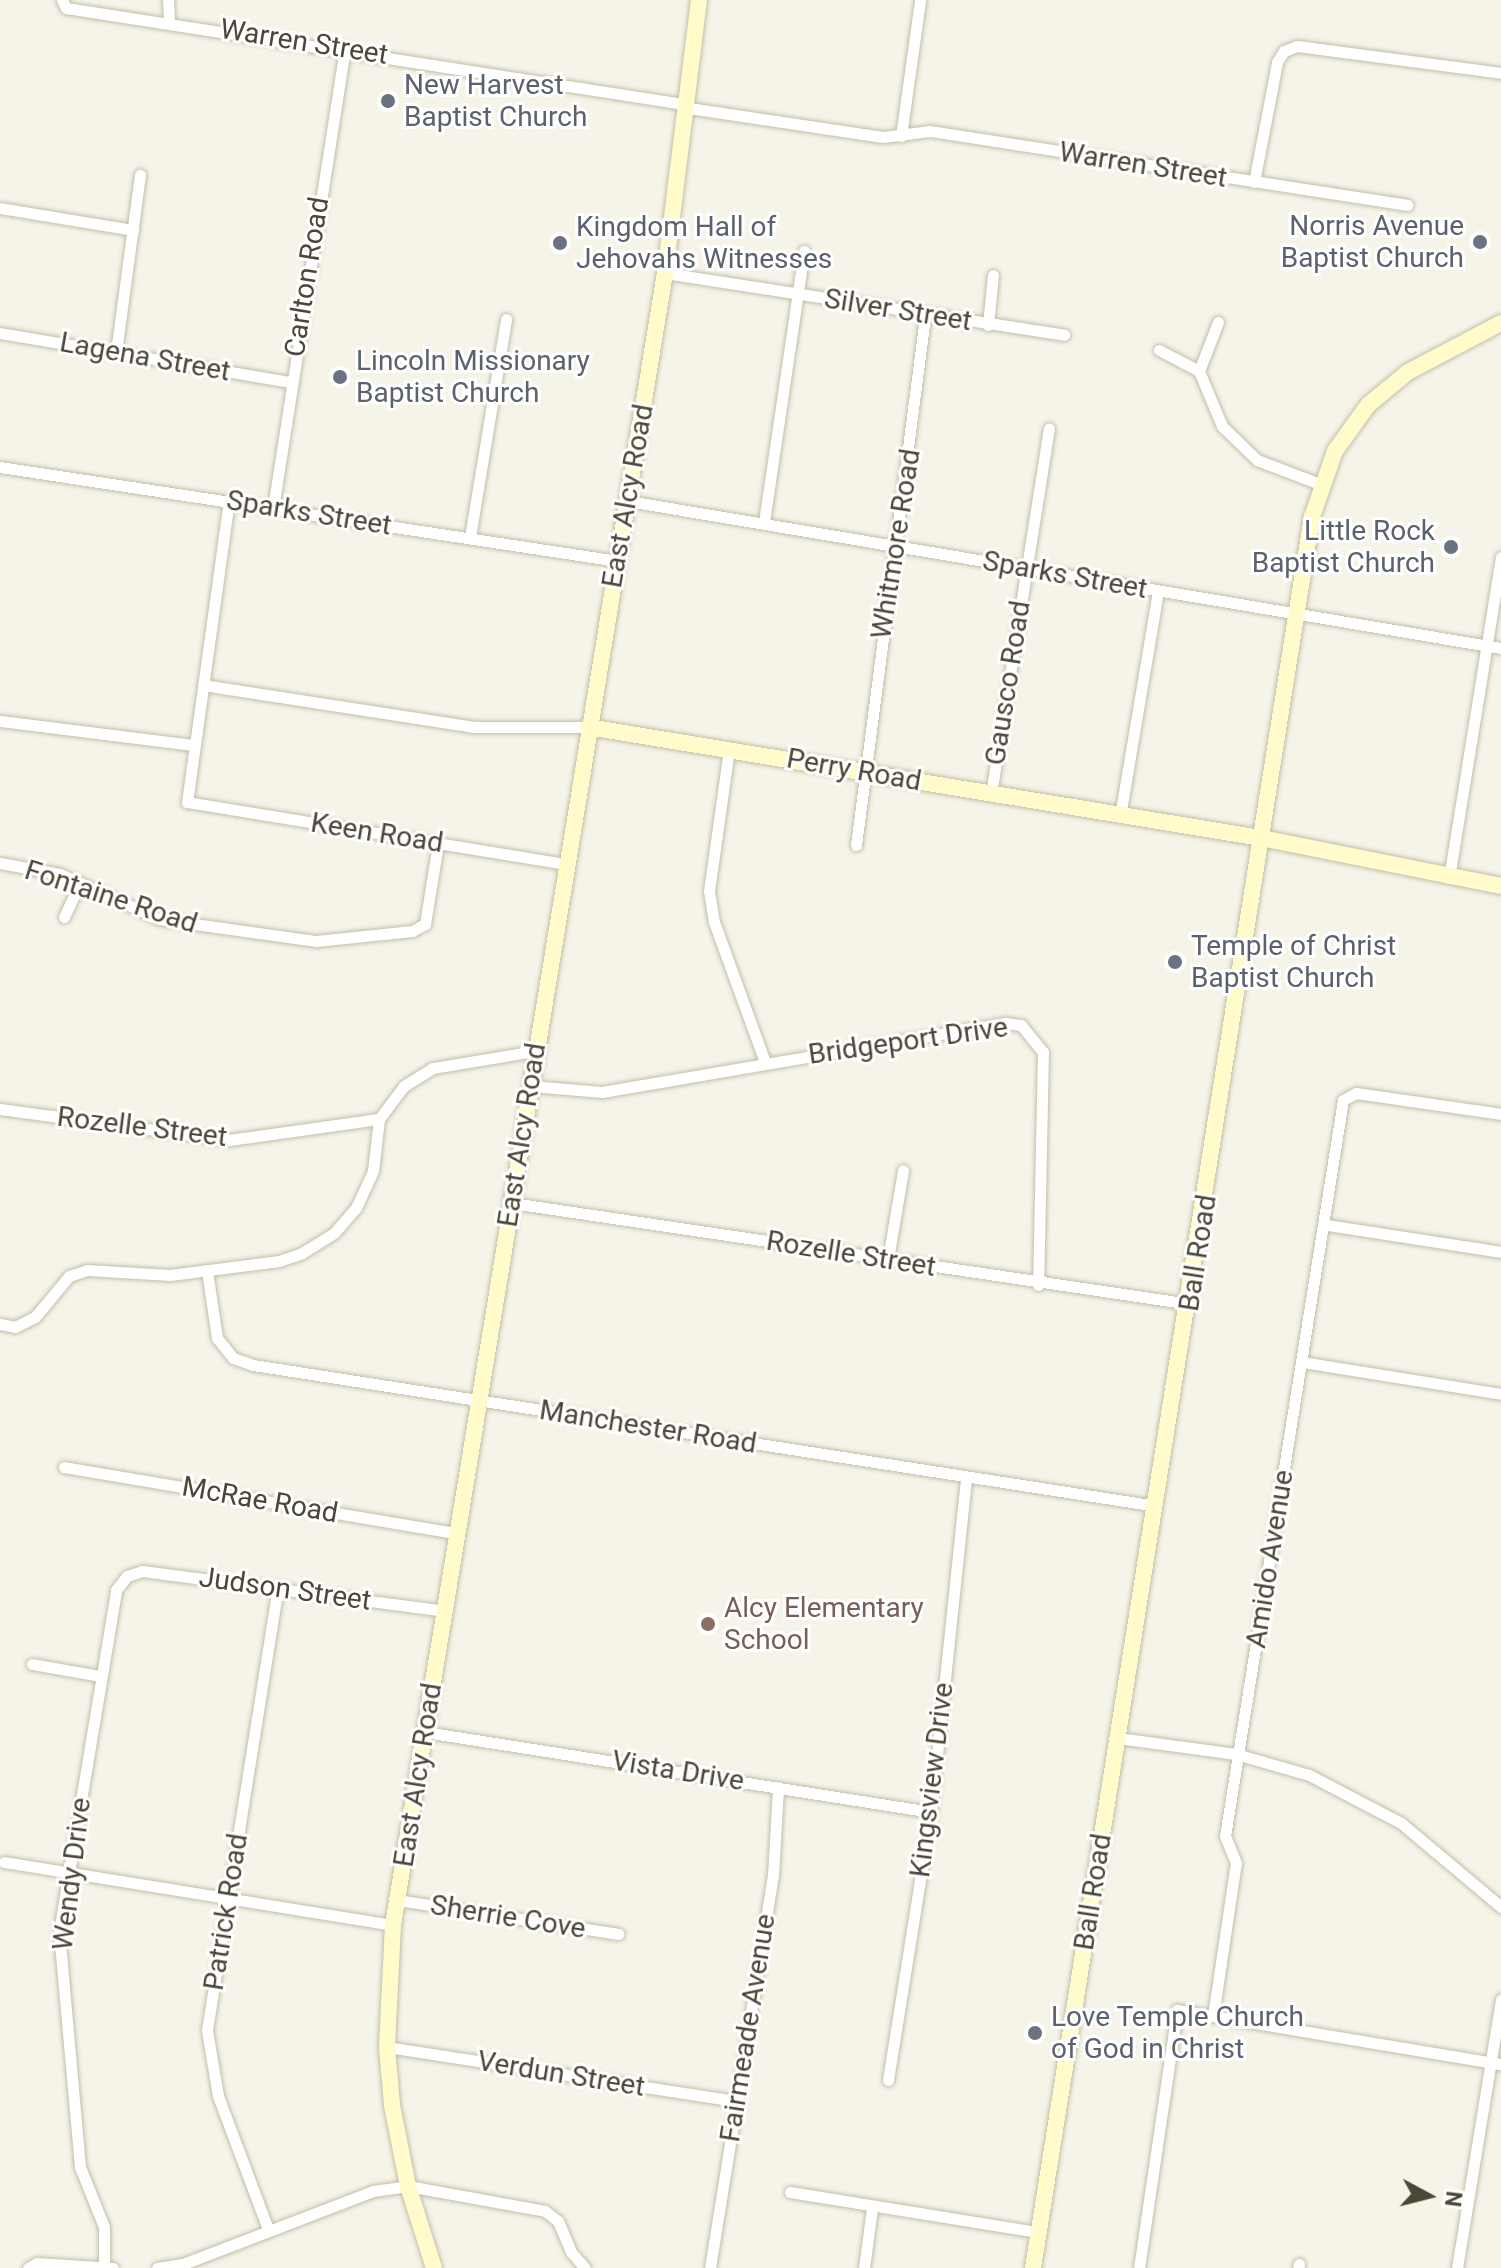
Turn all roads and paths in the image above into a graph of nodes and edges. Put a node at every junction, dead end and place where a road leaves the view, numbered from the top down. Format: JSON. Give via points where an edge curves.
{"nodes":[{"id":1,"x":168,"y":0,"type":"edge"},
{"id":2,"x":699,"y":0,"type":"edge"},
{"id":3,"x":920,"y":0,"type":"edge"},
{"id":4,"x":64,"y":4,"type":"edge"},
{"id":5,"x":169,"y":22,"type":"junction"},
{"id":6,"x":345,"y":48,"type":"junction"},
{"id":7,"x":1501,"y":73,"type":"edge"},
{"id":8,"x":682,"y":106,"type":"junction"},
{"id":9,"x":901,"y":136,"type":"junction"},
{"id":10,"x":140,"y":175,"type":"dead end"},
{"id":11,"x":1254,"y":182,"type":"junction"},
{"id":12,"x":1407,"y":205,"type":"dead end"},
{"id":13,"x":0,"y":208,"type":"edge"},
{"id":14,"x":133,"y":230,"type":"junction"},
{"id":15,"x":804,"y":251,"type":"dead end"},
{"id":16,"x":665,"y":273,"type":"junction"},
{"id":17,"x":993,"y":275,"type":"dead end"},
{"id":18,"x":801,"y":294,"type":"junction"},
{"id":19,"x":925,"y":317,"type":"junction"},
{"id":20,"x":506,"y":319,"type":"dead end"},
{"id":21,"x":1218,"y":322,"type":"dead end"},
{"id":22,"x":1501,"y":323,"type":"edge"},
{"id":23,"x":988,"y":325,"type":"junction"},
{"id":24,"x":0,"y":333,"type":"edge"},
{"id":25,"x":1064,"y":335,"type":"dead end"},
{"id":26,"x":1159,"y":350,"type":"dead end"},
{"id":27,"x":116,"y":352,"type":"junction"},
{"id":28,"x":1199,"y":371,"type":"junction"},
{"id":29,"x":290,"y":382,"type":"junction"},
{"id":30,"x":1049,"y":429,"type":"dead end"},
{"id":31,"x":0,"y":467,"type":"edge"},
{"id":32,"x":1320,"y":484,"type":"junction"},
{"id":33,"x":229,"y":500,"type":"junction"},
{"id":34,"x":628,"y":501,"type":"junction"},
{"id":35,"x":273,"y":508,"type":"junction"},
{"id":36,"x":764,"y":522,"type":"junction"},
{"id":37,"x":470,"y":537,"type":"junction"},
{"id":38,"x":894,"y":544,"type":"junction"},
{"id":39,"x":1501,"y":557,"type":"edge"},
{"id":40,"x":618,"y":561,"type":"junction"},
{"id":41,"x":1025,"y":570,"type":"junction"},
{"id":42,"x":1158,"y":591,"type":"junction"},
{"id":43,"x":1296,"y":614,"type":"junction"},
{"id":44,"x":1487,"y":646,"type":"junction"},
{"id":45,"x":1501,"y":648,"type":"edge"},
{"id":46,"x":203,"y":685,"type":"junction"},
{"id":47,"x":0,"y":721,"type":"edge"},
{"id":48,"x":588,"y":727,"type":"junction"},
{"id":49,"x":192,"y":745,"type":"junction"},
{"id":50,"x":729,"y":749,"type":"junction"},
{"id":51,"x":863,"y":770,"type":"junction"},
{"id":52,"x":991,"y":794,"type":"junction"},
{"id":53,"x":1120,"y":816,"type":"junction"},
{"id":54,"x":1261,"y":838,"type":"junction"},
{"id":55,"x":438,"y":844,"type":"junction"},
{"id":56,"x":856,"y":845,"type":"dead end"},
{"id":57,"x":0,"y":863,"type":"edge"},
{"id":58,"x":567,"y":864,"type":"junction"},
{"id":59,"x":1449,"y":878,"type":"junction"},
{"id":60,"x":80,"y":883,"type":"junction"},
{"id":61,"x":1501,"y":886,"type":"edge"},
{"id":62,"x":64,"y":917,"type":"dead end"},
{"id":63,"x":535,"y":1051,"type":"junction"},
{"id":64,"x":765,"y":1062,"type":"junction"},
{"id":65,"x":531,"y":1086,"type":"junction"},
{"id":66,"x":0,"y":1109,"type":"edge"},
{"id":67,"x":1501,"y":1114,"type":"edge"},
{"id":68,"x":379,"y":1119,"type":"junction"},
{"id":69,"x":903,"y":1170,"type":"dead end"},
{"id":70,"x":512,"y":1203,"type":"junction"},
{"id":71,"x":1327,"y":1225,"type":"junction"},
{"id":72,"x":1501,"y":1252,"type":"edge"},
{"id":73,"x":888,"y":1259,"type":"junction"},
{"id":74,"x":207,"y":1271,"type":"junction"},
{"id":75,"x":1038,"y":1285,"type":"junction"},
{"id":76,"x":1190,"y":1304,"type":"junction"},
{"id":77,"x":0,"y":1324,"type":"edge"},
{"id":78,"x":1302,"y":1362,"type":"junction"},
{"id":79,"x":1501,"y":1394,"type":"edge"},
{"id":80,"x":479,"y":1400,"type":"junction"},
{"id":81,"x":64,"y":1467,"type":"dead end"},
{"id":82,"x":966,"y":1479,"type":"junction"},
{"id":83,"x":1156,"y":1506,"type":"junction"},
{"id":84,"x":456,"y":1533,"type":"junction"},
{"id":85,"x":127,"y":1576,"type":"joint"},
{"id":86,"x":278,"y":1587,"type":"junction"},
{"id":87,"x":444,"y":1611,"type":"junction"},
{"id":88,"x":32,"y":1664,"type":"dead end"},
{"id":89,"x":100,"y":1676,"type":"junction"},
{"id":90,"x":425,"y":1732,"type":"junction"},
{"id":91,"x":1118,"y":1738,"type":"junction"},
{"id":92,"x":1236,"y":1754,"type":"junction"},
{"id":93,"x":778,"y":1787,"type":"junction"},
{"id":94,"x":931,"y":1812,"type":"junction"},
{"id":95,"x":4,"y":1862,"type":"dead end"},
{"id":96,"x":70,"y":1871,"type":"junction"},
{"id":97,"x":227,"y":1897,"type":"junction"},
{"id":98,"x":397,"y":1900,"type":"junction"},
{"id":99,"x":1501,"y":1907,"type":"edge"},
{"id":100,"x":393,"y":1925,"type":"junction"},
{"id":101,"x":618,"y":1934,"type":"dead end"},
{"id":102,"x":1501,"y":2000,"type":"edge"},
{"id":103,"x":1213,"y":2016,"type":"junction"},
{"id":104,"x":387,"y":2047,"type":"junction"},
{"id":105,"x":1495,"y":2064,"type":"edge"},
{"id":106,"x":888,"y":2080,"type":"dead end"},
{"id":107,"x":735,"y":2101,"type":"junction"},
{"id":108,"x":408,"y":2186,"type":"junction"},
{"id":109,"x":790,"y":2192,"type":"dead end"},
{"id":110,"x":872,"y":2208,"type":"junction"},
{"id":111,"x":268,"y":2229,"type":"junction"},
{"id":112,"x":1038,"y":2232,"type":"junction"},
{"id":113,"x":28,"y":2268,"type":"edge"},
{"id":114,"x":104,"y":2268,"type":"edge"},
{"id":115,"x":113,"y":2268,"type":"edge"},
{"id":116,"x":157,"y":2268,"type":"edge"},
{"id":117,"x":434,"y":2268,"type":"edge"},
{"id":118,"x":585,"y":2268,"type":"edge"},
{"id":119,"x":710,"y":2268,"type":"edge"},
{"id":120,"x":864,"y":2268,"type":"edge"},
{"id":121,"x":1033,"y":2268,"type":"edge"},
{"id":122,"x":1139,"y":2268,"type":"edge"},
{"id":123,"x":1457,"y":2268,"type":"edge"}],
"edges":[{"from":1,"to":5,"type":"street"},
{"from":2,"to":8,"type":"street","name":"East Alcy Road"},
{"from":3,"to":9,"type":"street"},
{"from":4,"to":5,"type":"street","name":"Warren Street"},
{"from":5,"to":6,"type":"street","name":"Warren Street"},
{"from":6,"to":8,"type":"street","name":"Warren Street"},
{"from":6,"to":29,"type":"street","name":"Carlton Road"},
{"from":7,"to":11,"type":"street","name":"Warren Street","via":[[1297,46],[1284,51],[1277,62]]},
{"from":8,"to":9,"type":"street","name":"Warren Street"},
{"from":8,"to":16,"type":"street","name":"East Alcy Road"},
{"from":9,"to":11,"type":"street","name":"Warren Street","via":[[930,131]]},
{"from":10,"to":14,"type":"street"},
{"from":11,"to":12,"type":"street"},
{"from":13,"to":14,"type":"street"},
{"from":14,"to":27,"type":"street"},
{"from":15,"to":18,"type":"street"},
{"from":16,"to":18,"type":"street","name":"Silver Street"},
{"from":16,"to":34,"type":"street","name":"East Alcy Road"},
{"from":17,"to":23,"type":"street","name":"Silver Street"},
{"from":18,"to":19,"type":"street","name":"Silver Street"},
{"from":18,"to":36,"type":"street"},
{"from":19,"to":23,"type":"street","name":"Silver Street"},
{"from":19,"to":38,"type":"street","name":"Whitmore Road"},
{"from":20,"to":37,"type":"street"},
{"from":21,"to":28,"type":"street"},
{"from":22,"to":32,"type":"street","name":"Ball Road","via":[[1408,372],[1368,405],[1335,451]]},
{"from":23,"to":25,"type":"street","name":"Silver Street"},
{"from":24,"to":27,"type":"street","name":"Lagena Street"},
{"from":26,"to":28,"type":"street"},
{"from":27,"to":29,"type":"street","name":"Lagena Street"},
{"from":28,"to":32,"type":"street","via":[[1222,426],[1238,446],[1257,460]]},
{"from":29,"to":35,"type":"street","name":"Carlton Road"},
{"from":30,"to":41,"type":"street","name":"Gausco Road"},
{"from":31,"to":33,"type":"street","name":"Sparks Street"},
{"from":32,"to":43,"type":"street","name":"Ball Road"},
{"from":33,"to":35,"type":"street","name":"Sparks Street"},
{"from":33,"to":46,"type":"street"},
{"from":34,"to":36,"type":"street","name":"Sparks Street"},
{"from":34,"to":40,"type":"street","name":"East Alcy Road"},
{"from":35,"to":37,"type":"street","name":"Sparks Street"},
{"from":36,"to":38,"type":"street","name":"Sparks Street"},
{"from":37,"to":40,"type":"street","name":"Sparks Street"},
{"from":38,"to":41,"type":"street","name":"Sparks Street"},
{"from":38,"to":51,"type":"street","name":"Whitmore Road"},
{"from":39,"to":44,"type":"street"},
{"from":40,"to":48,"type":"street","name":"East Alcy Road"},
{"from":41,"to":42,"type":"street","name":"Sparks Street"},
{"from":41,"to":52,"type":"street","name":"Gausco Road"},
{"from":42,"to":43,"type":"street","name":"Sparks Street"},
{"from":42,"to":53,"type":"street"},
{"from":43,"to":44,"type":"street","name":"Sparks Street"},
{"from":43,"to":54,"type":"street","name":"Ball Road"},
{"from":44,"to":45,"type":"street","name":"Sparks Street"},
{"from":44,"to":59,"type":"street"},
{"from":46,"to":48,"type":"street","name":"Perry Road","via":[[473,727]]},
{"from":46,"to":49,"type":"street"},
{"from":47,"to":49,"type":"street"},
{"from":48,"to":50,"type":"street","name":"Perry Road"},
{"from":48,"to":58,"type":"street","name":"East Alcy Road"},
{"from":49,"to":55,"type":"street","name":"Keen Road","via":[[187,802]]},
{"from":50,"to":51,"type":"street","name":"Perry Road"},
{"from":50,"to":64,"type":"street","via":[[709,891],[714,922]]},
{"from":51,"to":52,"type":"street","name":"Perry Road"},
{"from":51,"to":56,"type":"street","name":"Whitmore Road"},
{"from":52,"to":53,"type":"street","name":"Perry Road"},
{"from":53,"to":54,"type":"street","name":"Perry Road"},
{"from":54,"to":59,"type":"street","name":"Perry Road"},
{"from":54,"to":76,"type":"street","name":"Ball Road"},
{"from":55,"to":58,"type":"street","name":"Keen Road"},
{"from":55,"to":60,"type":"street","name":"Fontaine Road","via":[[429,912],[425,924],[412,931],[316,941],[218,931],[159,919]]},
{"from":57,"to":60,"type":"street","name":"Fontaine Road"},
{"from":58,"to":63,"type":"street","name":"East Alcy Road"},
{"from":59,"to":61,"type":"street","name":"Perry Road"},
{"from":60,"to":62,"type":"street"},
{"from":63,"to":65,"type":"street","name":"East Alcy Road"},
{"from":63,"to":68,"type":"street","via":[[433,1068],[389,1099]]},
{"from":64,"to":65,"type":"street","name":"Bridgeport Drive","via":[[602,1092]]},
{"from":64,"to":75,"type":"street","name":"Bridgeport Drive","via":[[1006,1023],[1028,1031],[1043,1052]]},
{"from":65,"to":70,"type":"street","name":"East Alcy Road"},
{"from":66,"to":68,"type":"street","name":"Rozelle Street","via":[[229,1140]]},
{"from":67,"to":71,"type":"street","name":"Amido Avenue","via":[[1356,1093],[1343,1100]]},
{"from":68,"to":74,"type":"street","via":[[373,1171],[356,1208],[334,1233],[279,1261]]},
{"from":69,"to":73,"type":"street"},
{"from":70,"to":73,"type":"street","name":"Rozelle Street"},
{"from":70,"to":80,"type":"street","name":"East Alcy Road"},
{"from":71,"to":72,"type":"street"},
{"from":71,"to":78,"type":"street","name":"Amido Avenue"},
{"from":73,"to":75,"type":"street","name":"Rozelle Street"},
{"from":74,"to":77,"type":"street","via":[[87,1270],[69,1276],[35,1317],[15,1327]]},
{"from":74,"to":80,"type":"street","name":"Manchester Road","via":[[217,1338],[233,1358]]},
{"from":75,"to":76,"type":"street","name":"Rozelle Street"},
{"from":76,"to":83,"type":"street","name":"Ball Road"},
{"from":78,"to":79,"type":"street"},
{"from":78,"to":92,"type":"street","name":"Amido Avenue"},
{"from":80,"to":82,"type":"street","name":"Manchester Road"},
{"from":80,"to":84,"type":"street","name":"East Alcy Road"},
{"from":81,"to":84,"type":"street","name":"McRae Road"},
{"from":82,"to":83,"type":"street","name":"Manchester Road"},
{"from":82,"to":94,"type":"street","name":"Kingsview Drive"},
{"from":83,"to":91,"type":"street","name":"Ball Road"},
{"from":84,"to":87,"type":"street","name":"East Alcy Road"},
{"from":85,"to":86,"type":"street","name":"Judson Street","via":[[142,1571]]},
{"from":85,"to":89,"type":"street","name":"Wendy Drive","via":[[116,1590]]},
{"from":86,"to":87,"type":"street","name":"Judson Street"},
{"from":86,"to":97,"type":"street","name":"Patrick Road"},
{"from":87,"to":90,"type":"street","name":"East Alcy Road"},
{"from":88,"to":89,"type":"street"},
{"from":89,"to":96,"type":"street","name":"Wendy Drive"},
{"from":90,"to":93,"type":"street","name":"Vista Drive"},
{"from":90,"to":98,"type":"street","name":"East Alcy Road"},
{"from":91,"to":92,"type":"street"},
{"from":91,"to":112,"type":"street","name":"Ball Road"},
{"from":92,"to":99,"type":"street","via":[[1309,1775],[1380,1810]]},
{"from":92,"to":103,"type":"street","name":"Amido Avenue","via":[[1225,1836],[1236,1863]]},
{"from":93,"to":94,"type":"street","name":"Vista Drive"},
{"from":93,"to":107,"type":"street","name":"Fairmeade Avenue","via":[[773,1875]]},
{"from":94,"to":106,"type":"street","name":"Kingsview Drive"},
{"from":95,"to":96,"type":"street"},
{"from":96,"to":97,"type":"street"},
{"from":96,"to":114,"type":"street","name":"Wendy Drive","via":[[59,1932],[61,1982],[80,2167],[104,2227]]},
{"from":97,"to":100,"type":"street"},
{"from":97,"to":111,"type":"street","name":"Patrick Road","via":[[207,2030],[210,2063]]},
{"from":98,"to":100,"type":"street","name":"East Alcy Road"},
{"from":98,"to":101,"type":"street","name":"Sherrie Cove"},
{"from":100,"to":104,"type":"street","name":"East Alcy Road"},
{"from":102,"to":105,"type":"street"},
{"from":103,"to":105,"type":"street"},
{"from":103,"to":122,"type":"street","via":[[1177,2010]]},
{"from":104,"to":107,"type":"street","name":"Verdun Street"},
{"from":104,"to":108,"type":"street","name":"East Alcy Road"},
{"from":105,"to":123,"type":"street"},
{"from":107,"to":119,"type":"street","name":"Fairmeade Avenue"},
{"from":108,"to":111,"type":"street","via":[[373,2191]]},
{"from":108,"to":117,"type":"street","name":"East Alcy Road"},
{"from":108,"to":118,"type":"street","via":[[545,2211],[558,2221],[571,2252]]},
{"from":109,"to":110,"type":"street"},
{"from":110,"to":112,"type":"street"},
{"from":110,"to":120,"type":"street"},
{"from":111,"to":116,"type":"street","via":[[183,2264]]},
{"from":112,"to":121,"type":"street","name":"Ball Road"},
{"from":113,"to":114,"type":"street","via":[[37,2263]]},
{"from":114,"to":115,"type":"street"}]}
